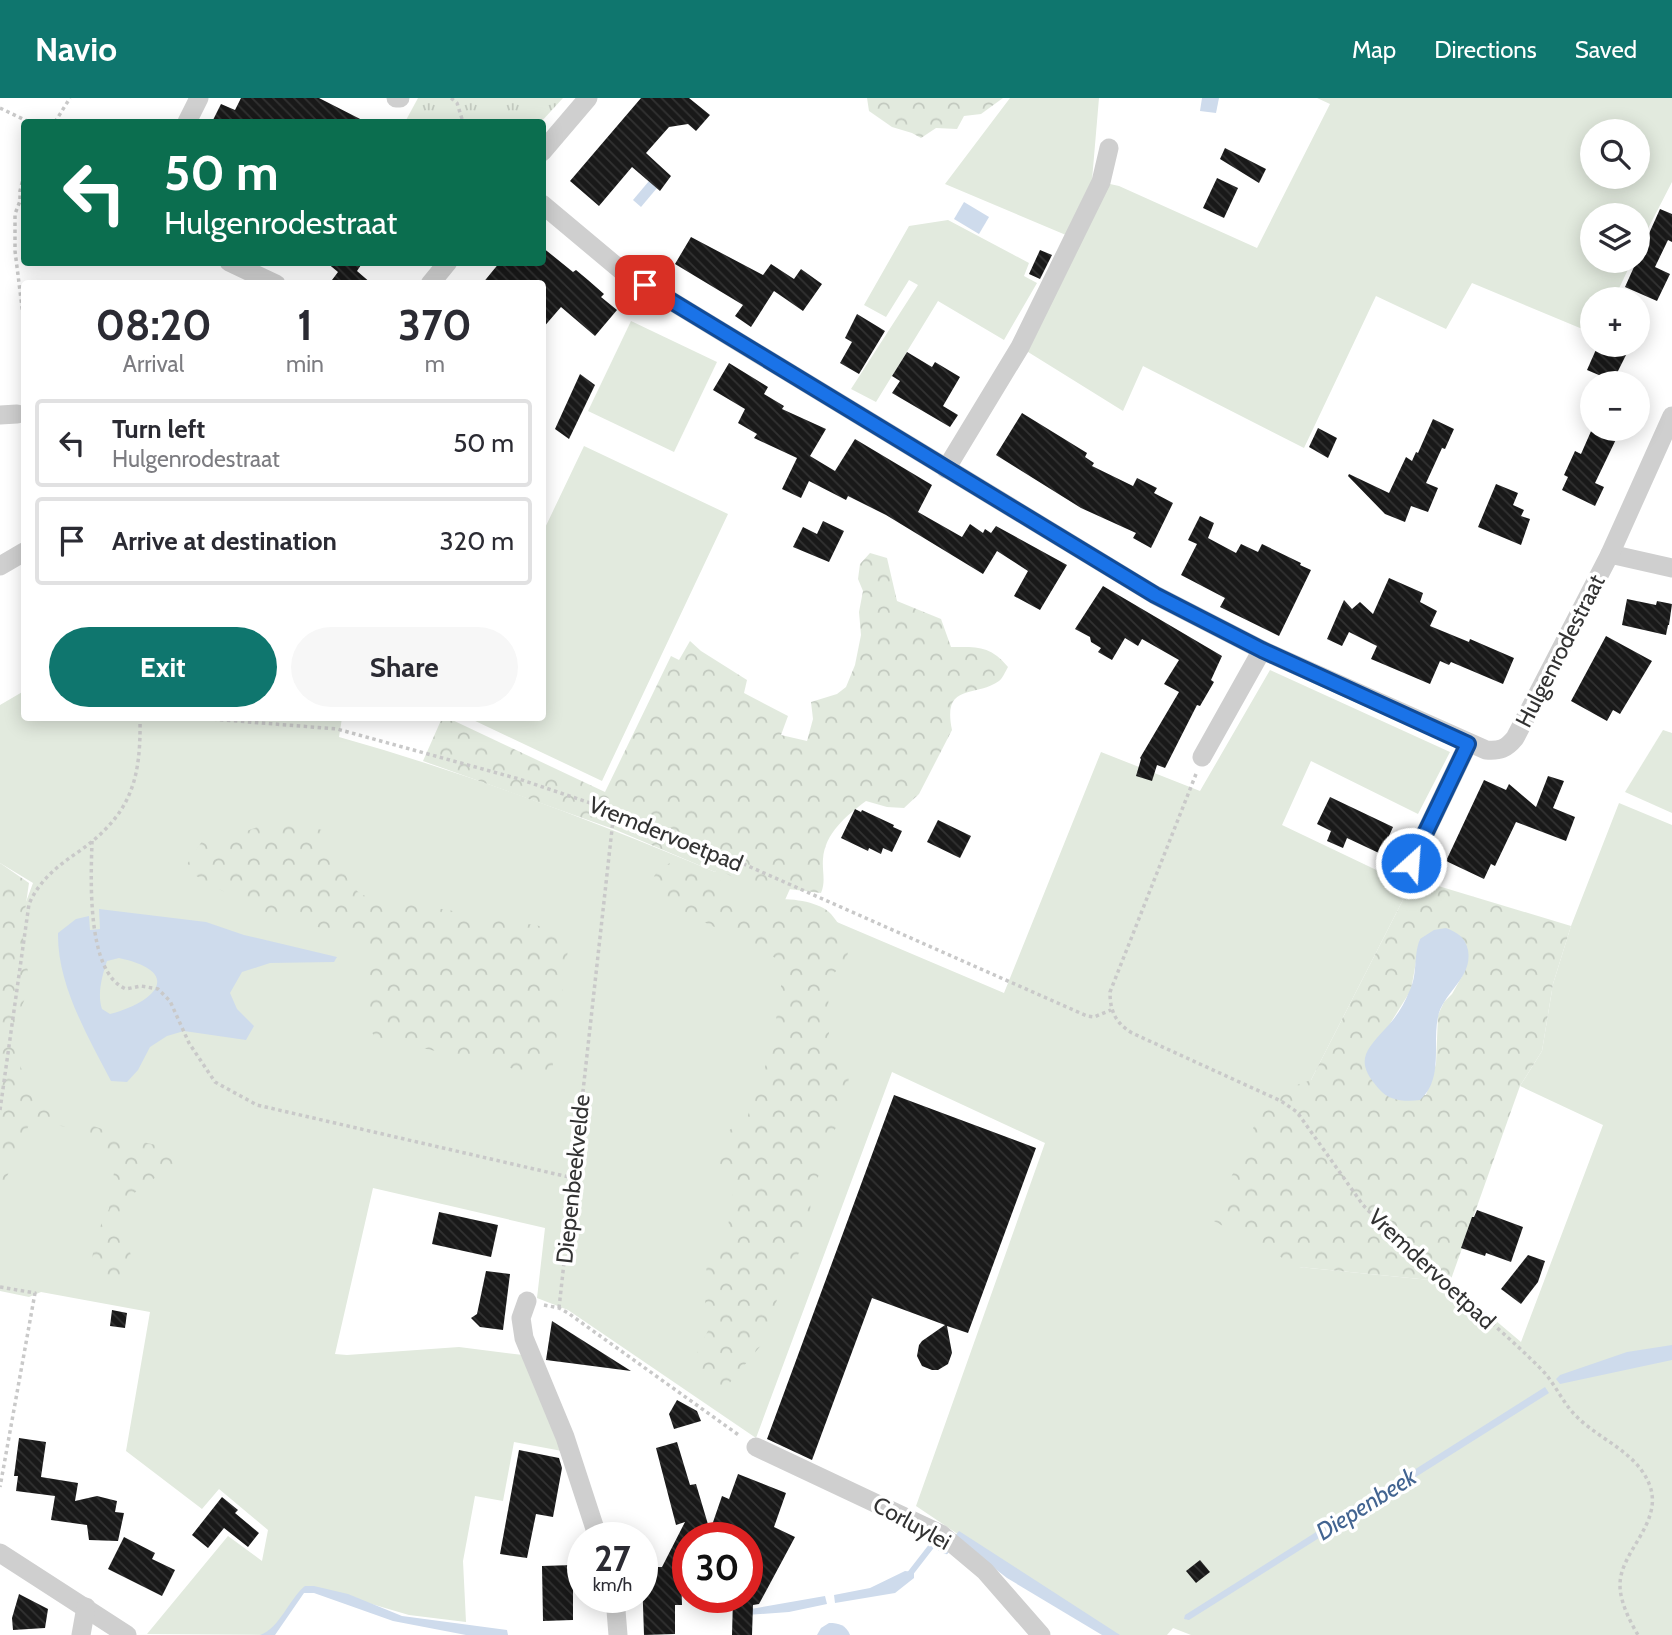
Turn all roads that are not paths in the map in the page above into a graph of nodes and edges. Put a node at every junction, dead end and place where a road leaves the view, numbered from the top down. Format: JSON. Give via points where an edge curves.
{"nodes":[{"id":1,"x":199,"y":98,"type":"edge"},
{"id":2,"x":588,"y":98,"type":"edge"},
{"id":3,"x":188,"y":119,"type":"edge"},
{"id":4,"x":546,"y":147,"type":"edge"},
{"id":5,"x":1109,"y":148,"type":"dead end"},
{"id":6,"x":546,"y":207,"type":"edge"},
{"id":7,"x":238,"y":266,"type":"edge"},
{"id":8,"x":444,"y":266,"type":"edge"},
{"id":9,"x":267,"y":280,"type":"edge"},
{"id":10,"x":433,"y":280,"type":"edge"},
{"id":11,"x":1672,"y":416,"type":"edge"},
{"id":12,"x":946,"y":469,"type":"junction"},
{"id":13,"x":21,"y":554,"type":"edge"},
{"id":14,"x":1610,"y":554,"type":"junction"},
{"id":15,"x":0,"y":566,"type":"edge"},
{"id":16,"x":1672,"y":568,"type":"edge"},
{"id":17,"x":1262,"y":650,"type":"junction"},
{"id":18,"x":1468,"y":744,"type":"junction"},
{"id":19,"x":1202,"y":757,"type":"road end"},
{"id":20,"x":1411,"y":863,"type":"dead end"},
{"id":21,"x":527,"y":1301,"type":"dead end"},
{"id":22,"x":756,"y":1447,"type":"road end"},
{"id":23,"x":593,"y":1522,"type":"edge"},
{"id":24,"x":0,"y":1553,"type":"edge"},
{"id":25,"x":86,"y":1607,"type":"junction"},
{"id":26,"x":616,"y":1613,"type":"edge"},
{"id":27,"x":81,"y":1635,"type":"edge"},
{"id":28,"x":127,"y":1635,"type":"edge"},
{"id":29,"x":618,"y":1635,"type":"edge"},
{"id":30,"x":1041,"y":1635,"type":"edge"}],
"edges":[{"from":1,"to":3,"type":"street"},
{"from":2,"to":4,"type":"street"},
{"from":5,"to":12,"type":"street","via":[[1101,182],[1020,347]]},
{"from":6,"to":12,"type":"street","name":"Hulgenrodestraat","via":[[622,271]]},
{"from":7,"to":9,"type":"street"},
{"from":8,"to":10,"type":"street"},
{"from":11,"to":14,"type":"street","name":"Hulgenrodestraat"},
{"from":12,"to":17,"type":"street","name":"Hulgenrodestraat","via":[[1155,595]]},
{"from":13,"to":15,"type":"street"},
{"from":14,"to":16,"type":"street","name":"Hulgenrodestraat"},
{"from":14,"to":18,"type":"street","name":"Hulgenrodestraat","via":[[1515,738],[1499,751]]},
{"from":17,"to":18,"type":"street","name":"Hulgenrodestraat"},
{"from":17,"to":19,"type":"street"},
{"from":18,"to":20,"type":"street"},
{"from":21,"to":23,"type":"street","via":[[520,1318],[524,1338],[565,1437]]},
{"from":22,"to":30,"type":"street","name":"Corluylei","via":[[941,1534],[985,1571]]},
{"from":24,"to":25,"type":"street"},
{"from":25,"to":27,"type":"street"},
{"from":25,"to":28,"type":"street"},
{"from":26,"to":29,"type":"street"}]}
